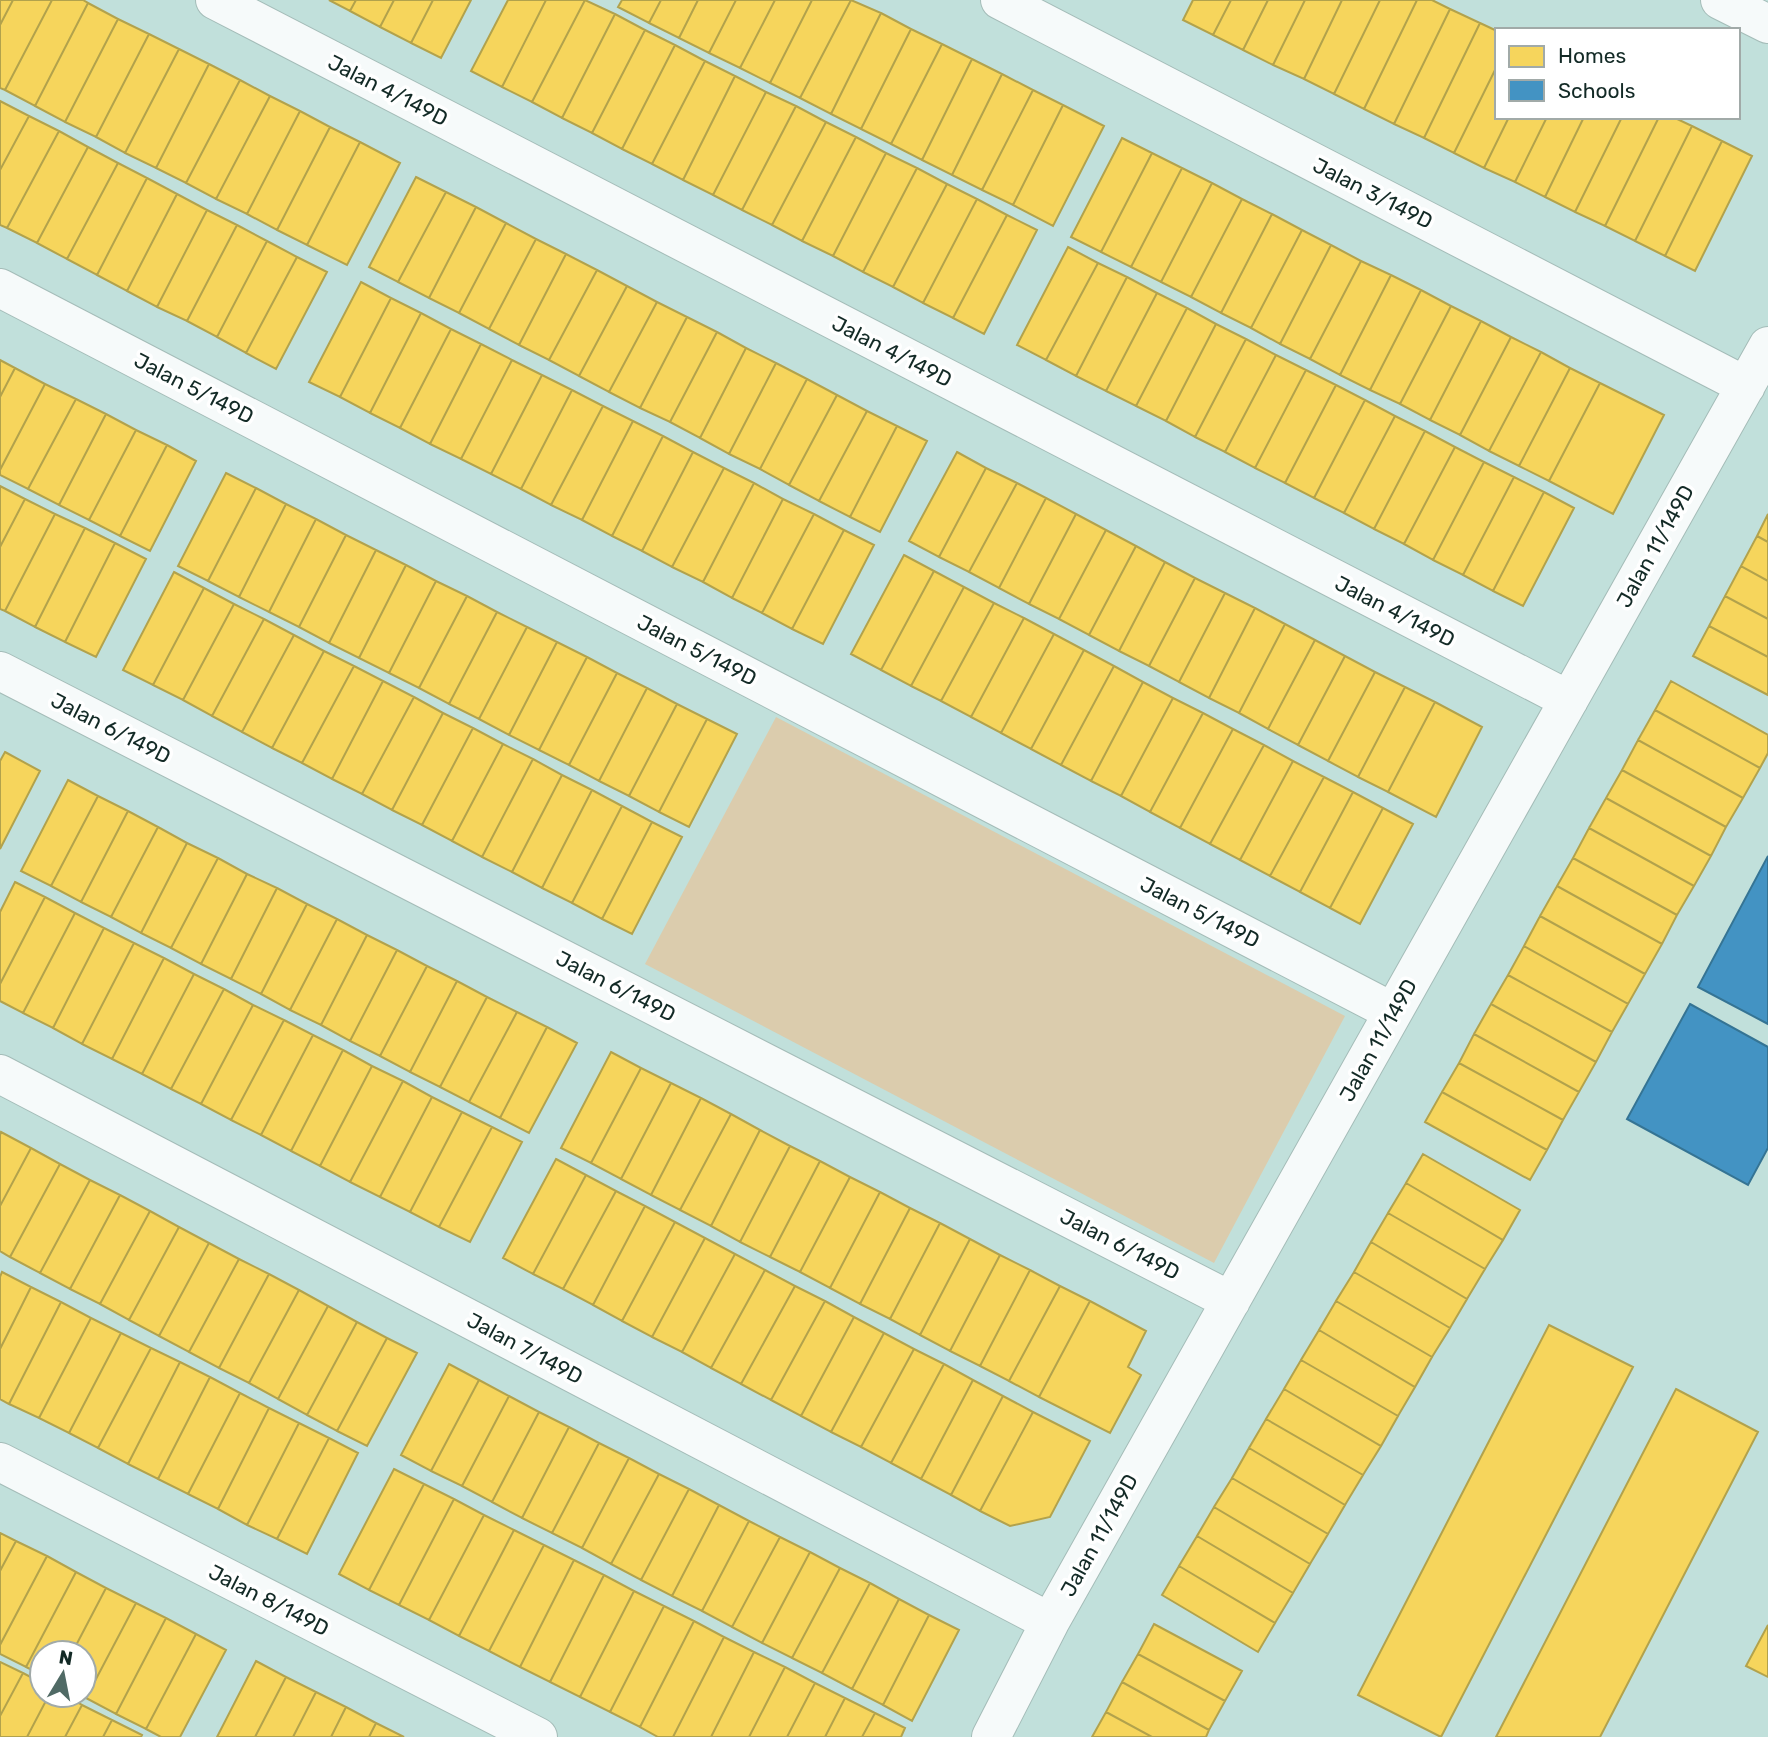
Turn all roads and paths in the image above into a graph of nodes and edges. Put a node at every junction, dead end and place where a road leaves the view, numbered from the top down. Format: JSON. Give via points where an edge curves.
{"nodes":[{"id":1,"x":215,"y":0,"type":"edge"},
{"id":2,"x":1000,"y":0,"type":"edge"},
{"id":3,"x":1720,"y":0,"type":"edge"},
{"id":4,"x":1768,"y":24,"type":"edge"},
{"id":5,"x":0,"y":288,"type":"edge"},
{"id":6,"x":1768,"y":346,"type":"edge"},
{"id":7,"x":1746,"y":386,"type":"junction"},
{"id":8,"x":0,"y":671,"type":"edge"},
{"id":9,"x":1569,"y":701,"type":"junction"},
{"id":10,"x":1393,"y":1012,"type":"junction"},
{"id":11,"x":0,"y":1074,"type":"edge"},
{"id":12,"x":1231,"y":1301,"type":"junction"},
{"id":13,"x":0,"y":1462,"type":"edge"},
{"id":14,"x":1050,"y":1622,"type":"junction"},
{"id":15,"x":538,"y":1737,"type":"edge"},
{"id":16,"x":991,"y":1737,"type":"edge"}],
"edges":[{"from":1,"to":9,"type":"street","name":"Jalan 4/149D"},
{"from":2,"to":7,"type":"street","name":"Jalan 3/149D"},
{"from":3,"to":4,"type":"street"},
{"from":5,"to":10,"type":"street","name":"Jalan 5/149D"},
{"from":6,"to":7,"type":"street","name":"Jalan 11/149D"},
{"from":7,"to":9,"type":"street","name":"Jalan 11/149D"},
{"from":8,"to":12,"type":"street","name":"Jalan 6/149D"},
{"from":9,"to":10,"type":"street","name":"Jalan 11/149D"},
{"from":10,"to":12,"type":"street","name":"Jalan 11/149D"},
{"from":11,"to":14,"type":"street","name":"Jalan 7/149D"},
{"from":12,"to":14,"type":"street","name":"Jalan 11/149D"},
{"from":13,"to":15,"type":"street","name":"Jalan 8/149D"},
{"from":14,"to":16,"type":"street","name":"Jalan 11/149D"}]}
